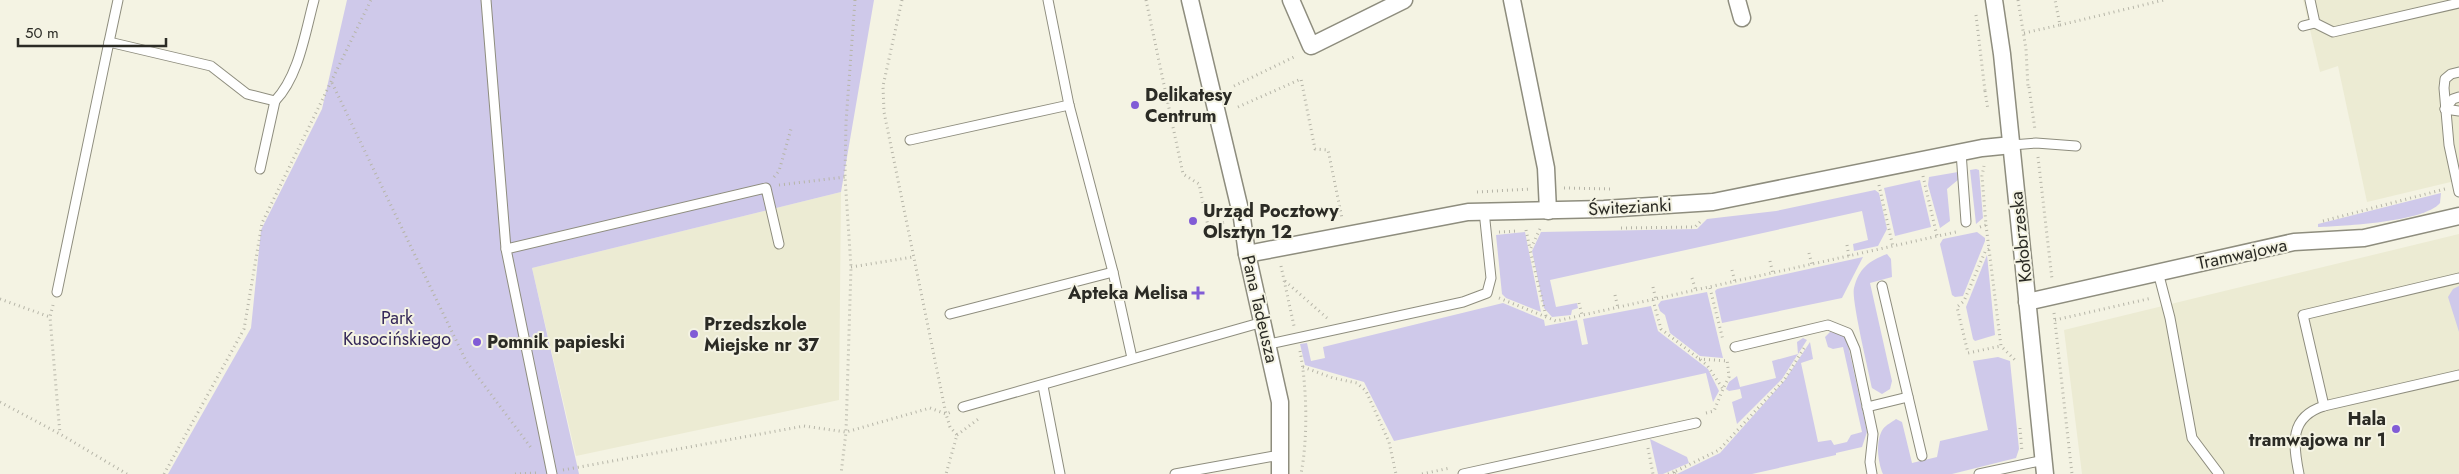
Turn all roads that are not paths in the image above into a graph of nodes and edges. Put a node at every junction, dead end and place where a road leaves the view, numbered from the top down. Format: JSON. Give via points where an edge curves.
{"nodes":[{"id":1,"x":118,"y":0,"type":"edge"},
{"id":2,"x":314,"y":0,"type":"edge"},
{"id":3,"x":486,"y":0,"type":"edge"},
{"id":4,"x":1048,"y":0,"type":"edge"},
{"id":5,"x":1190,"y":0,"type":"edge"},
{"id":6,"x":1291,"y":0,"type":"edge"},
{"id":7,"x":1404,"y":0,"type":"edge"},
{"id":8,"x":1512,"y":0,"type":"edge"},
{"id":9,"x":1737,"y":0,"type":"edge"},
{"id":10,"x":1994,"y":0,"type":"edge"},
{"id":11,"x":2310,"y":0,"type":"edge"},
{"id":12,"x":2459,"y":3,"type":"edge"},
{"id":13,"x":1742,"y":18,"type":"dead end"},
{"id":14,"x":2315,"y":23,"type":"junction"},
{"id":15,"x":2303,"y":26,"type":"dead end"},
{"id":16,"x":109,"y":42,"type":"junction"},
{"id":17,"x":2459,"y":72,"type":"edge"},
{"id":18,"x":2459,"y":97,"type":"edge"},
{"id":19,"x":275,"y":101,"type":"junction"},
{"id":20,"x":1069,"y":105,"type":"junction"},
{"id":21,"x":2445,"y":109,"type":"junction"},
{"id":22,"x":2459,"y":111,"type":"edge"},
{"id":23,"x":910,"y":140,"type":"dead end"},
{"id":24,"x":2012,"y":145,"type":"junction"},
{"id":25,"x":2076,"y":146,"type":"dead end"},
{"id":26,"x":1961,"y":152,"type":"junction"},
{"id":27,"x":2456,"y":158,"type":"edge"},
{"id":28,"x":260,"y":169,"type":"dead end"},
{"id":29,"x":2459,"y":192,"type":"edge"},
{"id":30,"x":1484,"y":211,"type":"junction"},
{"id":31,"x":1548,"y":211,"type":"junction"},
{"id":32,"x":2459,"y":216,"type":"edge"},
{"id":33,"x":1966,"y":222,"type":"dead end"},
{"id":34,"x":779,"y":244,"type":"dead end"},
{"id":35,"x":506,"y":250,"type":"junction"},
{"id":36,"x":1247,"y":254,"type":"junction"},
{"id":37,"x":1113,"y":272,"type":"junction"},
{"id":38,"x":2158,"y":272,"type":"junction"},
{"id":39,"x":2459,"y":278,"type":"edge"},
{"id":40,"x":1882,"y":286,"type":"dead end"},
{"id":41,"x":56,"y":292,"type":"road end"},
{"id":42,"x":2027,"y":302,"type":"junction"},
{"id":43,"x":950,"y":314,"type":"dead end"},
{"id":44,"x":1263,"y":322,"type":"junction"},
{"id":45,"x":1269,"y":344,"type":"junction"},
{"id":46,"x":1735,"y":347,"type":"dead end"},
{"id":47,"x":1132,"y":358,"type":"junction"},
{"id":48,"x":2459,"y":375,"type":"edge"},
{"id":49,"x":1043,"y":386,"type":"junction"},
{"id":50,"x":1908,"y":397,"type":"junction"},
{"id":51,"x":2324,"y":406,"type":"junction"},
{"id":52,"x":963,"y":407,"type":"road end"},
{"id":53,"x":1868,"y":407,"type":"junction"},
{"id":54,"x":1696,"y":424,"type":"dead end"},
{"id":55,"x":1280,"y":455,"type":"junction"},
{"id":56,"x":1922,"y":456,"type":"dead end"},
{"id":57,"x":2045,"y":467,"type":"edge"},
{"id":58,"x":552,"y":473,"type":"edge"},
{"id":59,"x":1060,"y":474,"type":"edge"},
{"id":60,"x":1176,"y":474,"type":"edge"},
{"id":61,"x":1280,"y":474,"type":"edge"},
{"id":62,"x":1463,"y":474,"type":"edge"},
{"id":63,"x":1872,"y":474,"type":"edge"},
{"id":64,"x":1979,"y":474,"type":"edge"},
{"id":65,"x":2219,"y":474,"type":"edge"},
{"id":66,"x":2299,"y":474,"type":"edge"}],
"edges":[{"from":1,"to":16,"type":"lane"},
{"from":2,"to":19,"type":"lane","via":[[301,51],[284,92]]},
{"from":3,"to":35,"type":"lane"},
{"from":4,"to":20,"type":"lane"},
{"from":5,"to":36,"type":"street","name":"Pana Tadeusza","via":[[1242,218]]},
{"from":6,"to":7,"type":"street","via":[[1311,46]]},
{"from":8,"to":31,"type":"street","via":[[1549,188]]},
{"from":9,"to":13,"type":"street"},
{"from":10,"to":24,"type":"street","name":"Kołobrzeska"},
{"from":11,"to":14,"type":"lane"},
{"from":12,"to":14,"type":"lane","via":[[2333,32]]},
{"from":14,"to":15,"type":"lane"},
{"from":16,"to":19,"type":"lane","via":[[210,66],[247,94]]},
{"from":16,"to":41,"type":"lane"},
{"from":17,"to":21,"type":"lane","via":[[2445,79]]},
{"from":18,"to":21,"type":"lane"},
{"from":19,"to":28,"type":"lane"},
{"from":20,"to":23,"type":"lane"},
{"from":20,"to":37,"type":"lane"},
{"from":21,"to":22,"type":"lane"},
{"from":21,"to":27,"type":"lane"},
{"from":24,"to":25,"type":"lane"},
{"from":24,"to":26,"type":"street","name":"Świtezianki"},
{"from":24,"to":42,"type":"street","name":"Kołobrzeska"},
{"from":26,"to":31,"type":"street","name":"Świtezianki","via":[[1713,202]]},
{"from":26,"to":33,"type":"lane"},
{"from":27,"to":29,"type":"lane"},
{"from":30,"to":31,"type":"street","name":"Świtezianki"},
{"from":30,"to":36,"type":"street","name":"Świtezianki"},
{"from":30,"to":45,"type":"lane","via":[[1492,278],[1487,293],[1463,302]]},
{"from":32,"to":38,"type":"street","name":"Tramwajowa","via":[[2364,238],[2294,242]]},
{"from":34,"to":35,"type":"lane","via":[[766,188]]},
{"from":35,"to":58,"type":"lane"},
{"from":36,"to":44,"type":"street","name":"Pana Tadeusza"},
{"from":37,"to":43,"type":"lane"},
{"from":37,"to":47,"type":"lane"},
{"from":38,"to":42,"type":"street","name":"Tramwajowa"},
{"from":38,"to":65,"type":"lane","via":[[2192,438]]},
{"from":39,"to":51,"type":"lane","via":[[2303,315]]},
{"from":40,"to":50,"type":"lane"},
{"from":42,"to":57,"type":"street","name":"Kołobrzeska"},
{"from":44,"to":45,"type":"street","name":"Pana Tadeusza"},
{"from":44,"to":47,"type":"lane"},
{"from":45,"to":55,"type":"street","name":"Pana Tadeusza","via":[[1280,402]]},
{"from":46,"to":53,"type":"lane","via":[[1828,325],[1848,333],[1856,349]]},
{"from":47,"to":49,"type":"lane"},
{"from":48,"to":51,"type":"lane"},
{"from":49,"to":52,"type":"lane"},
{"from":49,"to":59,"type":"lane"},
{"from":50,"to":53,"type":"lane"},
{"from":50,"to":56,"type":"lane"},
{"from":51,"to":66,"type":"lane","via":[[2306,414],[2299,423],[2296,450]]},
{"from":53,"to":63,"type":"lane","via":[[1873,434]]},
{"from":54,"to":62,"type":"lane"},
{"from":55,"to":60,"type":"lane"},
{"from":55,"to":61,"type":"street","name":"Pana Tadeusza"},
{"from":57,"to":64,"type":"lane","via":[[2023,464]]}]}
